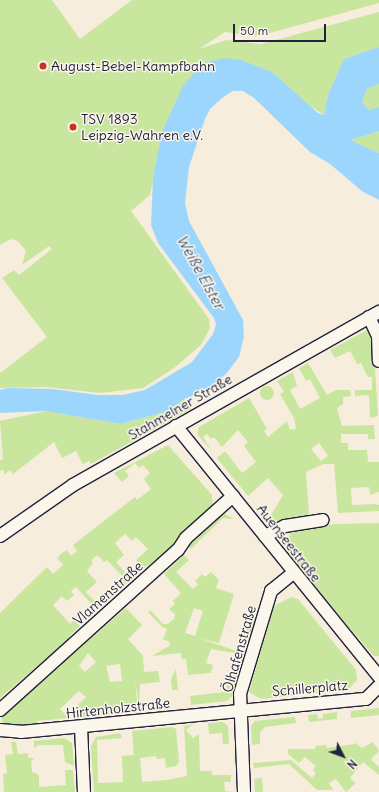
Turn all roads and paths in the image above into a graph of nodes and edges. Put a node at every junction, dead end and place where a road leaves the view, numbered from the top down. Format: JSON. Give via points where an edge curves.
{"nodes":[{"id":1,"x":374,"y":314,"type":"edge"},
{"id":2,"x":379,"y":361,"type":"edge"},
{"id":3,"x":176,"y":426,"type":"junction"},
{"id":4,"x":233,"y":496,"type":"junction"},
{"id":5,"x":324,"y":520,"type":"dead end"},
{"id":6,"x":0,"y":536,"type":"edge"},
{"id":7,"x":265,"y":536,"type":"junction"},
{"id":8,"x":293,"y":573,"type":"junction"},
{"id":9,"x":379,"y":677,"type":"edge"},
{"id":10,"x":379,"y":686,"type":"edge"},
{"id":11,"x":0,"y":710,"type":"edge"},
{"id":12,"x":239,"y":710,"type":"junction"},
{"id":13,"x":81,"y":727,"type":"junction"},
{"id":14,"x":0,"y":730,"type":"edge"},
{"id":15,"x":84,"y":792,"type":"edge"},
{"id":16,"x":244,"y":792,"type":"edge"}],
"edges":[{"from":1,"to":2,"type":"street"},
{"from":1,"to":3,"type":"street","name":"Stahmelner Straße"},
{"from":3,"to":4,"type":"street","name":"Auenseestraße"},
{"from":3,"to":6,"type":"street","name":"Stahmelner Straße","via":[[74,485]]},
{"from":4,"to":7,"type":"street","name":"Auenseestraße"},
{"from":4,"to":11,"type":"street","name":"Vlamenstraße","via":[[186,538],[178,550]]},
{"from":5,"to":7,"type":"street","via":[[285,526]]},
{"from":7,"to":8,"type":"street","name":"Auenseestraße"},
{"from":8,"to":9,"type":"street","name":"Auenseestraße"},
{"from":8,"to":12,"type":"street","name":"Ölhafenstraße","via":[[271,591],[240,694]]},
{"from":10,"to":12,"type":"street","name":"Schillerplatz","via":[[366,699]]},
{"from":12,"to":13,"type":"street","name":"Hirtenholzstraße"},
{"from":12,"to":16,"type":"street","name":"Ölhafenstraße"},
{"from":13,"to":14,"type":"street","name":"Hirtenholzstraße","via":[[21,732]]},
{"from":13,"to":15,"type":"street"}]}
